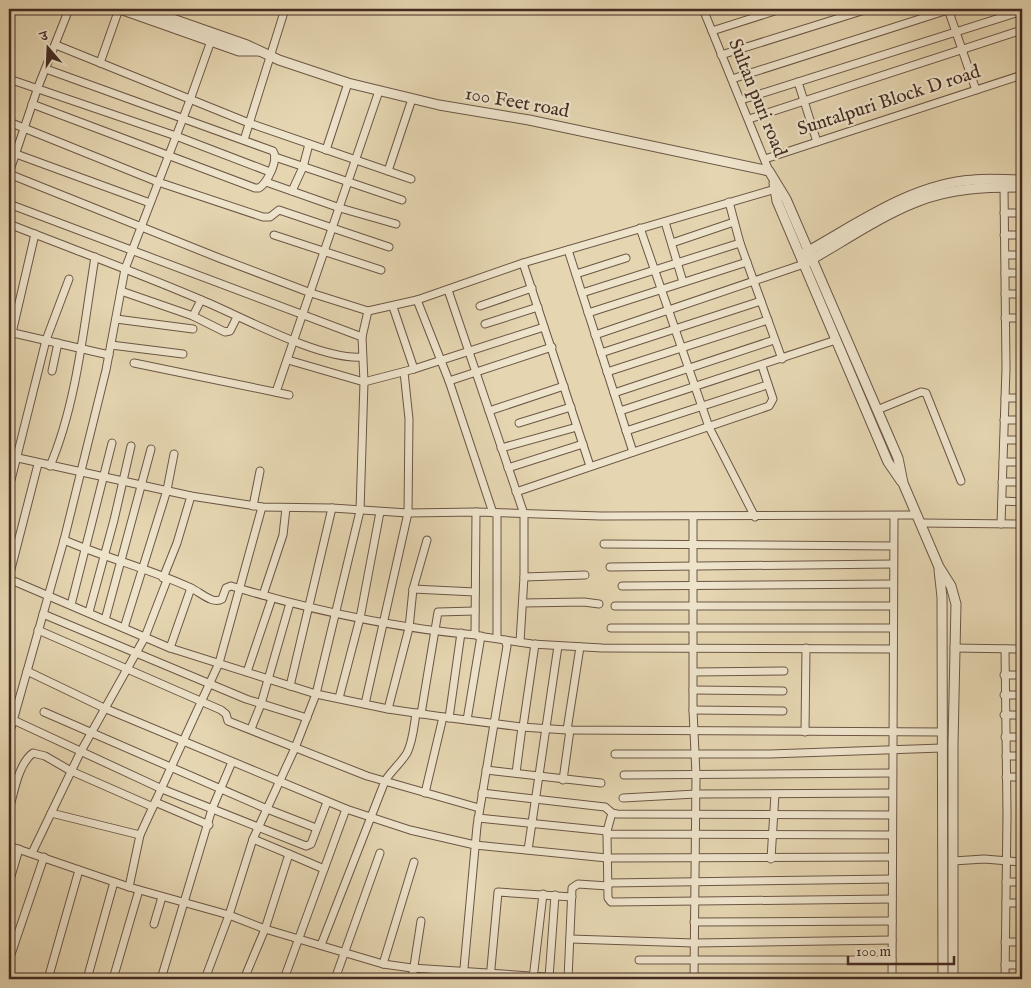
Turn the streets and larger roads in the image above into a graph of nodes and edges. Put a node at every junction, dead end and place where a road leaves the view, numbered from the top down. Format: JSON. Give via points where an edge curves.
{"nodes":[{"id":1,"x":69,"y":9,"type":"edge"},
{"id":2,"x":120,"y":9,"type":"edge"},
{"id":3,"x":285,"y":9,"type":"edge"},
{"id":4,"x":703,"y":9,"type":"edge"},
{"id":5,"x":781,"y":9,"type":"edge"},
{"id":6,"x":868,"y":9,"type":"edge"},
{"id":7,"x":949,"y":9,"type":"edge"},
{"id":8,"x":144,"y":11,"type":"edge"},
{"id":9,"x":853,"y":11,"type":"edge"},
{"id":10,"x":1022,"y":11,"type":"edge"},
{"id":11,"x":1022,"y":30,"type":"edge"},
{"id":12,"x":712,"y":31,"type":"junction"},
{"id":13,"x":956,"y":32,"type":"junction"},
{"id":14,"x":212,"y":37,"type":"junction"},
{"id":15,"x":56,"y":45,"type":"junction"},
{"id":16,"x":962,"y":50,"type":"junction"},
{"id":17,"x":722,"y":54,"type":"junction"},
{"id":18,"x":269,"y":56,"type":"junction"},
{"id":19,"x":100,"y":63,"type":"junction"},
{"id":20,"x":46,"y":69,"type":"junction"},
{"id":21,"x":1022,"y":75,"type":"edge"},
{"id":22,"x":9,"y":79,"type":"edge"},
{"id":23,"x":732,"y":79,"type":"junction"},
{"id":24,"x":798,"y":82,"type":"junction"},
{"id":25,"x":348,"y":83,"type":"junction"},
{"id":26,"x":38,"y":87,"type":"junction"},
{"id":27,"x":976,"y":90,"type":"junction"},
{"id":28,"x":380,"y":91,"type":"junction"},
{"id":29,"x":412,"y":99,"type":"junction"},
{"id":30,"x":190,"y":100,"type":"junction"},
{"id":31,"x":741,"y":100,"type":"junction"},
{"id":32,"x":804,"y":101,"type":"junction"},
{"id":33,"x":32,"y":104,"type":"junction"},
{"id":34,"x":183,"y":117,"type":"junction"},
{"id":35,"x":749,"y":118,"type":"junction"},
{"id":36,"x":9,"y":122,"type":"edge"},
{"id":37,"x":249,"y":123,"type":"junction"},
{"id":38,"x":24,"y":129,"type":"junction"},
{"id":39,"x":176,"y":136,"type":"junction"},
{"id":40,"x":244,"y":140,"type":"junction"},
{"id":41,"x":818,"y":142,"type":"junction"},
{"id":42,"x":309,"y":144,"type":"junction"},
{"id":43,"x":326,"y":150,"type":"junction"},
{"id":44,"x":16,"y":154,"type":"junction"},
{"id":45,"x":169,"y":154,"type":"junction"},
{"id":46,"x":275,"y":158,"type":"junction"},
{"id":47,"x":765,"y":159,"type":"junction"},
{"id":48,"x":356,"y":160,"type":"junction"},
{"id":49,"x":303,"y":167,"type":"junction"},
{"id":50,"x":388,"y":171,"type":"junction"},
{"id":51,"x":270,"y":172,"type":"junction"},
{"id":52,"x":9,"y":173,"type":"edge"},
{"id":53,"x":770,"y":173,"type":"junction"},
{"id":54,"x":411,"y":179,"type":"dead end"},
{"id":55,"x":1022,"y":180,"type":"edge"},
{"id":56,"x":158,"y":182,"type":"junction"},
{"id":57,"x":266,"y":182,"type":"junction"},
{"id":58,"x":348,"y":184,"type":"junction"},
{"id":59,"x":1004,"y":187,"type":"junction"},
{"id":60,"x":1022,"y":187,"type":"edge"},
{"id":61,"x":777,"y":189,"type":"junction"},
{"id":62,"x":292,"y":191,"type":"junction"},
{"id":63,"x":402,"y":200,"type":"dead end"},
{"id":64,"x":729,"y":202,"type":"junction"},
{"id":65,"x":150,"y":203,"type":"junction"},
{"id":66,"x":9,"y":204,"type":"edge"},
{"id":67,"x":340,"y":208,"type":"junction"},
{"id":68,"x":1004,"y":213,"type":"junction"},
{"id":69,"x":1022,"y":213,"type":"edge"},
{"id":70,"x":666,"y":222,"type":"junction"},
{"id":71,"x":734,"y":222,"type":"junction"},
{"id":72,"x":9,"y":224,"type":"edge"},
{"id":73,"x":396,"y":224,"type":"dead end"},
{"id":74,"x":141,"y":228,"type":"junction"},
{"id":75,"x":333,"y":228,"type":"junction"},
{"id":76,"x":640,"y":228,"type":"junction"},
{"id":77,"x":36,"y":234,"type":"junction"},
{"id":78,"x":274,"y":235,"type":"dead end"},
{"id":79,"x":1004,"y":235,"type":"junction"},
{"id":80,"x":1022,"y":235,"type":"edge"},
{"id":81,"x":672,"y":243,"type":"junction"},
{"id":82,"x":740,"y":243,"type":"junction"},
{"id":83,"x":389,"y":247,"type":"dead end"},
{"id":84,"x":132,"y":250,"type":"junction"},
{"id":85,"x":568,"y":250,"type":"junction"},
{"id":86,"x":325,"y":252,"type":"junction"},
{"id":87,"x":1004,"y":255,"type":"junction"},
{"id":88,"x":1022,"y":255,"type":"edge"},
{"id":89,"x":95,"y":257,"type":"junction"},
{"id":90,"x":626,"y":258,"type":"dead end"},
{"id":91,"x":806,"y":258,"type":"junction"},
{"id":92,"x":747,"y":262,"type":"junction"},
{"id":93,"x":523,"y":263,"type":"junction"},
{"id":94,"x":677,"y":263,"type":"junction"},
{"id":95,"x":125,"y":269,"type":"junction"},
{"id":96,"x":381,"y":270,"type":"dead end"},
{"id":97,"x":655,"y":270,"type":"junction"},
{"id":98,"x":1005,"y":273,"type":"junction"},
{"id":99,"x":1022,"y":273,"type":"edge"},
{"id":100,"x":576,"y":274,"type":"junction"},
{"id":101,"x":68,"y":279,"type":"dead end"},
{"id":102,"x":683,"y":282,"type":"junction"},
{"id":103,"x":754,"y":282,"type":"junction"},
{"id":104,"x":532,"y":288,"type":"junction"},
{"id":105,"x":662,"y":289,"type":"junction"},
{"id":106,"x":121,"y":290,"type":"junction"},
{"id":107,"x":448,"y":290,"type":"junction"},
{"id":108,"x":311,"y":293,"type":"junction"},
{"id":109,"x":582,"y":293,"type":"junction"},
{"id":110,"x":1005,"y":294,"type":"junction"},
{"id":111,"x":1022,"y":294,"type":"edge"},
{"id":112,"x":201,"y":300,"type":"junction"},
{"id":113,"x":417,"y":300,"type":"junction"},
{"id":114,"x":761,"y":301,"type":"junction"},
{"id":115,"x":480,"y":306,"type":"dead end"},
{"id":116,"x":393,"y":307,"type":"junction"},
{"id":117,"x":538,"y":307,"type":"junction"},
{"id":118,"x":368,"y":311,"type":"junction"},
{"id":119,"x":669,"y":311,"type":"junction"},
{"id":120,"x":588,"y":312,"type":"junction"},
{"id":121,"x":303,"y":315,"type":"junction"},
{"id":122,"x":193,"y":316,"type":"junction"},
{"id":123,"x":237,"y":317,"type":"junction"},
{"id":124,"x":1005,"y":318,"type":"junction"},
{"id":125,"x":1022,"y":318,"type":"edge"},
{"id":126,"x":116,"y":319,"type":"junction"},
{"id":127,"x":768,"y":320,"type":"junction"},
{"id":128,"x":485,"y":324,"type":"dead end"},
{"id":129,"x":544,"y":327,"type":"junction"},
{"id":130,"x":675,"y":328,"type":"junction"},
{"id":131,"x":193,"y":329,"type":"dead end"},
{"id":132,"x":10,"y":333,"type":"edge"},
{"id":133,"x":595,"y":335,"type":"junction"},
{"id":134,"x":362,"y":337,"type":"junction"},
{"id":135,"x":46,"y":340,"type":"junction"},
{"id":136,"x":295,"y":340,"type":"junction"},
{"id":137,"x":774,"y":340,"type":"junction"},
{"id":138,"x":836,"y":340,"type":"junction"},
{"id":139,"x":58,"y":343,"type":"junction"},
{"id":140,"x":111,"y":346,"type":"junction"},
{"id":141,"x":552,"y":347,"type":"junction"},
{"id":142,"x":682,"y":348,"type":"junction"},
{"id":143,"x":80,"y":349,"type":"junction"},
{"id":144,"x":469,"y":350,"type":"junction"},
{"id":145,"x":183,"y":354,"type":"dead end"},
{"id":146,"x":601,"y":354,"type":"junction"},
{"id":147,"x":109,"y":355,"type":"junction"},
{"id":148,"x":362,"y":356,"type":"junction"},
{"id":149,"x":782,"y":359,"type":"junction"},
{"id":150,"x":288,"y":360,"type":"junction"},
{"id":151,"x":440,"y":360,"type":"junction"},
{"id":152,"x":134,"y":363,"type":"dead end"},
{"id":153,"x":762,"y":366,"type":"junction"},
{"id":154,"x":414,"y":369,"type":"junction"},
{"id":155,"x":689,"y":369,"type":"junction"},
{"id":156,"x":52,"y":371,"type":"dead end"},
{"id":157,"x":404,"y":372,"type":"junction"},
{"id":158,"x":476,"y":372,"type":"junction"},
{"id":159,"x":607,"y":372,"type":"junction"},
{"id":160,"x":448,"y":381,"type":"junction"},
{"id":161,"x":364,"y":382,"type":"junction"},
{"id":162,"x":767,"y":385,"type":"junction"},
{"id":163,"x":564,"y":386,"type":"junction"},
{"id":164,"x":695,"y":386,"type":"junction"},
{"id":165,"x":276,"y":392,"type":"junction"},
{"id":166,"x":614,"y":393,"type":"junction"},
{"id":167,"x":289,"y":394,"type":"dead end"},
{"id":168,"x":1005,"y":398,"type":"junction"},
{"id":169,"x":1022,"y":398,"type":"edge"},
{"id":170,"x":702,"y":406,"type":"junction"},
{"id":171,"x":571,"y":407,"type":"junction"},
{"id":172,"x":877,"y":410,"type":"junction"},
{"id":173,"x":489,"y":411,"type":"junction"},
{"id":174,"x":620,"y":411,"type":"junction"},
{"id":175,"x":1004,"y":420,"type":"junction"},
{"id":176,"x":1022,"y":420,"type":"edge"},
{"id":177,"x":519,"y":423,"type":"dead end"},
{"id":178,"x":577,"y":427,"type":"junction"},
{"id":179,"x":709,"y":427,"type":"junction"},
{"id":180,"x":626,"y":431,"type":"junction"},
{"id":181,"x":1004,"y":440,"type":"junction"},
{"id":182,"x":1022,"y":440,"type":"edge"},
{"id":183,"x":112,"y":443,"type":"dead end"},
{"id":184,"x":583,"y":444,"type":"junction"},
{"id":185,"x":130,"y":446,"type":"dead end"},
{"id":186,"x":501,"y":448,"type":"junction"},
{"id":187,"x":151,"y":449,"type":"dead end"},
{"id":188,"x":633,"y":452,"type":"junction"},
{"id":189,"x":174,"y":454,"type":"dead end"},
{"id":190,"x":9,"y":456,"type":"edge"},
{"id":191,"x":17,"y":458,"type":"junction"},
{"id":192,"x":1003,"y":462,"type":"junction"},
{"id":193,"x":1022,"y":462,"type":"edge"},
{"id":194,"x":38,"y":464,"type":"junction"},
{"id":195,"x":50,"y":466,"type":"junction"},
{"id":196,"x":590,"y":466,"type":"junction"},
{"id":197,"x":508,"y":468,"type":"junction"},
{"id":198,"x":260,"y":471,"type":"dead end"},
{"id":199,"x":80,"y":472,"type":"junction"},
{"id":200,"x":105,"y":477,"type":"junction"},
{"id":201,"x":961,"y":481,"type":"dead end"},
{"id":202,"x":123,"y":482,"type":"junction"},
{"id":203,"x":1002,"y":482,"type":"junction"},
{"id":204,"x":1022,"y":482,"type":"edge"},
{"id":205,"x":903,"y":483,"type":"junction"},
{"id":206,"x":142,"y":485,"type":"junction"},
{"id":207,"x":9,"y":488,"type":"edge"},
{"id":208,"x":166,"y":490,"type":"junction"},
{"id":209,"x":516,"y":492,"type":"junction"},
{"id":210,"x":191,"y":496,"type":"junction"},
{"id":211,"x":1002,"y":502,"type":"junction"},
{"id":212,"x":1022,"y":502,"type":"edge"},
{"id":213,"x":253,"y":506,"type":"junction"},
{"id":214,"x":262,"y":507,"type":"junction"},
{"id":215,"x":286,"y":508,"type":"junction"},
{"id":216,"x":332,"y":508,"type":"junction"},
{"id":217,"x":360,"y":511,"type":"junction"},
{"id":218,"x":380,"y":512,"type":"junction"},
{"id":219,"x":476,"y":512,"type":"junction"},
{"id":220,"x":408,"y":513,"type":"junction"},
{"id":221,"x":495,"y":513,"type":"junction"},
{"id":222,"x":524,"y":514,"type":"junction"},
{"id":223,"x":693,"y":516,"type":"junction"},
{"id":224,"x":755,"y":517,"type":"junction"},
{"id":225,"x":894,"y":517,"type":"junction"},
{"id":226,"x":918,"y":519,"type":"junction"},
{"id":227,"x":1001,"y":524,"type":"junction"},
{"id":228,"x":1022,"y":524,"type":"edge"},
{"id":229,"x":64,"y":540,"type":"junction"},
{"id":230,"x":427,"y":540,"type":"dead end"},
{"id":231,"x":604,"y":544,"type":"dead end"},
{"id":232,"x":693,"y":544,"type":"junction"},
{"id":233,"x":893,"y":546,"type":"junction"},
{"id":234,"x":86,"y":550,"type":"junction"},
{"id":235,"x":105,"y":556,"type":"junction"},
{"id":236,"x":120,"y":561,"type":"junction"},
{"id":237,"x":893,"y":564,"type":"junction"},
{"id":238,"x":693,"y":566,"type":"junction"},
{"id":239,"x":610,"y":567,"type":"dead end"},
{"id":240,"x":143,"y":568,"type":"junction"},
{"id":241,"x":939,"y":568,"type":"junction"},
{"id":242,"x":586,"y":576,"type":"dead end"},
{"id":243,"x":524,"y":577,"type":"junction"},
{"id":244,"x":9,"y":578,"type":"edge"},
{"id":245,"x":165,"y":578,"type":"junction"},
{"id":246,"x":893,"y":584,"type":"junction"},
{"id":247,"x":693,"y":585,"type":"junction"},
{"id":248,"x":622,"y":586,"type":"dead end"},
{"id":249,"x":191,"y":588,"type":"junction"},
{"id":250,"x":240,"y":589,"type":"junction"},
{"id":251,"x":413,"y":590,"type":"junction"},
{"id":252,"x":475,"y":592,"type":"junction"},
{"id":253,"x":263,"y":595,"type":"junction"},
{"id":254,"x":49,"y":596,"type":"junction"},
{"id":255,"x":272,"y":598,"type":"junction"},
{"id":256,"x":290,"y":603,"type":"junction"},
{"id":257,"x":523,"y":603,"type":"junction"},
{"id":258,"x":600,"y":604,"type":"dead end"},
{"id":259,"x":71,"y":605,"type":"junction"},
{"id":260,"x":693,"y":605,"type":"junction"},
{"id":261,"x":615,"y":606,"type":"dead end"},
{"id":262,"x":893,"y":606,"type":"junction"},
{"id":263,"x":309,"y":608,"type":"junction"},
{"id":264,"x":89,"y":612,"type":"junction"},
{"id":265,"x":475,"y":612,"type":"junction"},
{"id":266,"x":336,"y":613,"type":"junction"},
{"id":267,"x":43,"y":614,"type":"junction"},
{"id":268,"x":360,"y":618,"type":"junction"},
{"id":269,"x":104,"y":620,"type":"junction"},
{"id":270,"x":382,"y":622,"type":"junction"},
{"id":271,"x":693,"y":626,"type":"junction"},
{"id":272,"x":124,"y":628,"type":"junction"},
{"id":273,"x":408,"y":628,"type":"junction"},
{"id":274,"x":611,"y":628,"type":"dead end"},
{"id":275,"x":892,"y":628,"type":"junction"},
{"id":276,"x":38,"y":630,"type":"junction"},
{"id":277,"x":435,"y":631,"type":"junction"},
{"id":278,"x":461,"y":634,"type":"junction"},
{"id":279,"x":478,"y":635,"type":"junction"},
{"id":280,"x":145,"y":637,"type":"junction"},
{"id":281,"x":496,"y":638,"type":"junction"},
{"id":282,"x":505,"y":640,"type":"junction"},
{"id":283,"x":520,"y":642,"type":"junction"},
{"id":284,"x":535,"y":644,"type":"junction"},
{"id":285,"x":558,"y":646,"type":"junction"},
{"id":286,"x":580,"y":647,"type":"junction"},
{"id":287,"x":693,"y":647,"type":"junction"},
{"id":288,"x":170,"y":648,"type":"junction"},
{"id":289,"x":806,"y":648,"type":"junction"},
{"id":290,"x":892,"y":648,"type":"junction"},
{"id":291,"x":954,"y":648,"type":"junction"},
{"id":292,"x":1022,"y":648,"type":"edge"},
{"id":293,"x":1005,"y":649,"type":"junction"},
{"id":294,"x":136,"y":652,"type":"junction"},
{"id":295,"x":219,"y":663,"type":"junction"},
{"id":296,"x":128,"y":670,"type":"junction"},
{"id":297,"x":28,"y":671,"type":"junction"},
{"id":298,"x":784,"y":671,"type":"dead end"},
{"id":299,"x":247,"y":672,"type":"junction"},
{"id":300,"x":694,"y":672,"type":"junction"},
{"id":301,"x":1004,"y":675,"type":"junction"},
{"id":302,"x":1022,"y":675,"type":"edge"},
{"id":303,"x":268,"y":679,"type":"junction"},
{"id":304,"x":210,"y":683,"type":"junction"},
{"id":305,"x":290,"y":686,"type":"junction"},
{"id":306,"x":693,"y":690,"type":"junction"},
{"id":307,"x":783,"y":691,"type":"dead end"},
{"id":308,"x":316,"y":694,"type":"junction"},
{"id":309,"x":1004,"y":695,"type":"junction"},
{"id":310,"x":1022,"y":695,"type":"edge"},
{"id":311,"x":339,"y":698,"type":"junction"},
{"id":312,"x":200,"y":701,"type":"junction"},
{"id":313,"x":261,"y":704,"type":"junction"},
{"id":314,"x":365,"y":704,"type":"junction"},
{"id":315,"x":104,"y":708,"type":"junction"},
{"id":316,"x":388,"y":709,"type":"junction"},
{"id":317,"x":693,"y":710,"type":"junction"},
{"id":318,"x":784,"y":711,"type":"dead end"},
{"id":319,"x":44,"y":712,"type":"dead end"},
{"id":320,"x":419,"y":713,"type":"junction"},
{"id":321,"x":1004,"y":715,"type":"junction"},
{"id":322,"x":1022,"y":715,"type":"edge"},
{"id":323,"x":446,"y":717,"type":"junction"},
{"id":324,"x":307,"y":718,"type":"junction"},
{"id":325,"x":11,"y":719,"type":"edge"},
{"id":326,"x":468,"y":720,"type":"junction"},
{"id":327,"x":493,"y":724,"type":"junction"},
{"id":328,"x":522,"y":727,"type":"junction"},
{"id":329,"x":251,"y":729,"type":"junction"},
{"id":330,"x":547,"y":729,"type":"junction"},
{"id":331,"x":568,"y":730,"type":"junction"},
{"id":332,"x":91,"y":732,"type":"junction"},
{"id":333,"x":696,"y":732,"type":"junction"},
{"id":334,"x":805,"y":732,"type":"junction"},
{"id":335,"x":942,"y":732,"type":"junction"},
{"id":336,"x":892,"y":733,"type":"junction"},
{"id":337,"x":9,"y":735,"type":"edge"},
{"id":338,"x":1005,"y":737,"type":"junction"},
{"id":339,"x":1022,"y":737,"type":"edge"},
{"id":340,"x":182,"y":741,"type":"junction"},
{"id":341,"x":296,"y":748,"type":"junction"},
{"id":342,"x":942,"y":748,"type":"junction"},
{"id":343,"x":892,"y":751,"type":"junction"},
{"id":344,"x":80,"y":753,"type":"junction"},
{"id":345,"x":696,"y":753,"type":"junction"},
{"id":346,"x":615,"y":754,"type":"dead end"},
{"id":347,"x":1006,"y":756,"type":"junction"},
{"id":348,"x":1022,"y":756,"type":"edge"},
{"id":349,"x":232,"y":762,"type":"junction"},
{"id":350,"x":171,"y":768,"type":"junction"},
{"id":351,"x":486,"y":770,"type":"junction"},
{"id":352,"x":72,"y":771,"type":"junction"},
{"id":353,"x":516,"y":773,"type":"junction"},
{"id":354,"x":892,"y":773,"type":"junction"},
{"id":355,"x":624,"y":775,"type":"dead end"},
{"id":356,"x":696,"y":775,"type":"junction"},
{"id":357,"x":538,"y":777,"type":"junction"},
{"id":358,"x":1006,"y":777,"type":"junction"},
{"id":359,"x":1022,"y":777,"type":"edge"},
{"id":360,"x":562,"y":780,"type":"junction"},
{"id":361,"x":279,"y":782,"type":"junction"},
{"id":362,"x":385,"y":782,"type":"junction"},
{"id":363,"x":601,"y":783,"type":"dead end"},
{"id":364,"x":162,"y":789,"type":"junction"},
{"id":365,"x":221,"y":789,"type":"junction"},
{"id":366,"x":425,"y":793,"type":"junction"},
{"id":367,"x":482,"y":793,"type":"junction"},
{"id":368,"x":892,"y":793,"type":"junction"},
{"id":369,"x":696,"y":794,"type":"junction"},
{"id":370,"x":775,"y":794,"type":"junction"},
{"id":371,"x":623,"y":798,"type":"dead end"},
{"id":372,"x":535,"y":800,"type":"junction"},
{"id":373,"x":327,"y":802,"type":"junction"},
{"id":374,"x":154,"y":804,"type":"junction"},
{"id":375,"x":480,"y":808,"type":"junction"},
{"id":376,"x":212,"y":809,"type":"junction"},
{"id":377,"x":267,"y":809,"type":"junction"},
{"id":378,"x":346,"y":809,"type":"junction"},
{"id":379,"x":9,"y":810,"type":"edge"},
{"id":380,"x":51,"y":813,"type":"junction"},
{"id":381,"x":612,"y":813,"type":"junction"},
{"id":382,"x":695,"y":815,"type":"junction"},
{"id":383,"x":772,"y":815,"type":"junction"},
{"id":384,"x":892,"y":815,"type":"junction"},
{"id":385,"x":371,"y":818,"type":"junction"},
{"id":386,"x":478,"y":818,"type":"junction"},
{"id":387,"x":209,"y":825,"type":"junction"},
{"id":388,"x":531,"y":825,"type":"junction"},
{"id":389,"x":258,"y":828,"type":"junction"},
{"id":390,"x":316,"y":828,"type":"junction"},
{"id":391,"x":607,"y":832,"type":"junction"},
{"id":392,"x":695,"y":833,"type":"junction"},
{"id":393,"x":140,"y":835,"type":"junction"},
{"id":394,"x":771,"y":835,"type":"junction"},
{"id":395,"x":892,"y":835,"type":"junction"},
{"id":396,"x":253,"y":839,"type":"junction"},
{"id":397,"x":475,"y":845,"type":"junction"},
{"id":398,"x":9,"y":846,"type":"edge"},
{"id":399,"x":19,"y":849,"type":"junction"},
{"id":400,"x":528,"y":850,"type":"junction"},
{"id":401,"x":32,"y":853,"type":"junction"},
{"id":402,"x":380,"y":853,"type":"dead end"},
{"id":403,"x":288,"y":854,"type":"junction"},
{"id":404,"x":696,"y":857,"type":"junction"},
{"id":405,"x":892,"y":857,"type":"junction"},
{"id":406,"x":44,"y":858,"type":"junction"},
{"id":407,"x":607,"y":858,"type":"junction"},
{"id":408,"x":771,"y":859,"type":"junction"},
{"id":409,"x":953,"y":861,"type":"junction"},
{"id":410,"x":414,"y":862,"type":"dead end"},
{"id":411,"x":1006,"y":862,"type":"junction"},
{"id":412,"x":1022,"y":862,"type":"edge"},
{"id":413,"x":324,"y":869,"type":"junction"},
{"id":414,"x":79,"y":870,"type":"junction"},
{"id":415,"x":892,"y":879,"type":"junction"},
{"id":416,"x":114,"y":882,"type":"junction"},
{"id":417,"x":694,"y":882,"type":"junction"},
{"id":418,"x":1006,"y":882,"type":"junction"},
{"id":419,"x":1022,"y":882,"type":"edge"},
{"id":420,"x":9,"y":883,"type":"edge"},
{"id":421,"x":608,"y":884,"type":"junction"},
{"id":422,"x":129,"y":887,"type":"junction"},
{"id":423,"x":139,"y":890,"type":"junction"},
{"id":424,"x":543,"y":894,"type":"junction"},
{"id":425,"x":555,"y":896,"type":"junction"},
{"id":426,"x":162,"y":897,"type":"junction"},
{"id":427,"x":572,"y":897,"type":"junction"},
{"id":428,"x":892,"y":900,"type":"junction"},
{"id":429,"x":694,"y":901,"type":"junction"},
{"id":430,"x":1006,"y":903,"type":"junction"},
{"id":431,"x":1022,"y":903,"type":"edge"},
{"id":432,"x":184,"y":904,"type":"junction"},
{"id":433,"x":229,"y":915,"type":"junction"},
{"id":434,"x":420,"y":921,"type":"dead end"},
{"id":435,"x":892,"y":921,"type":"junction"},
{"id":436,"x":694,"y":922,"type":"junction"},
{"id":437,"x":154,"y":924,"type":"dead end"},
{"id":438,"x":265,"y":929,"type":"junction"},
{"id":439,"x":298,"y":939,"type":"junction"},
{"id":440,"x":570,"y":939,"type":"junction"},
{"id":441,"x":892,"y":940,"type":"junction"},
{"id":442,"x":1005,"y":942,"type":"junction"},
{"id":443,"x":1022,"y":942,"type":"edge"},
{"id":444,"x":694,"y":943,"type":"junction"},
{"id":445,"x":320,"y":945,"type":"junction"},
{"id":446,"x":344,"y":952,"type":"junction"},
{"id":447,"x":9,"y":960,"type":"edge"},
{"id":448,"x":639,"y":960,"type":"dead end"},
{"id":449,"x":892,"y":960,"type":"junction"},
{"id":450,"x":694,"y":961,"type":"junction"},
{"id":451,"x":383,"y":964,"type":"junction"},
{"id":452,"x":1005,"y":965,"type":"junction"},
{"id":453,"x":1022,"y":965,"type":"edge"},
{"id":454,"x":412,"y":968,"type":"junction"},
{"id":455,"x":464,"y":970,"type":"junction"},
{"id":456,"x":490,"y":976,"type":"edge"},
{"id":457,"x":514,"y":978,"type":"edge"},
{"id":458,"x":533,"y":978,"type":"edge"},
{"id":459,"x":549,"y":978,"type":"edge"},
{"id":460,"x":48,"y":979,"type":"edge"},
{"id":461,"x":86,"y":979,"type":"edge"},
{"id":462,"x":113,"y":979,"type":"edge"},
{"id":463,"x":161,"y":979,"type":"edge"},
{"id":464,"x":205,"y":979,"type":"edge"},
{"id":465,"x":244,"y":979,"type":"edge"},
{"id":466,"x":284,"y":979,"type":"edge"},
{"id":467,"x":335,"y":979,"type":"edge"},
{"id":468,"x":412,"y":979,"type":"edge"},
{"id":469,"x":463,"y":979,"type":"edge"},
{"id":470,"x":570,"y":979,"type":"edge"},
{"id":471,"x":694,"y":979,"type":"edge"},
{"id":472,"x":892,"y":979,"type":"edge"},
{"id":473,"x":943,"y":979,"type":"edge"},
{"id":474,"x":953,"y":979,"type":"edge"},
{"id":475,"x":1005,"y":979,"type":"edge"}],
"edges":[{"from":1,"to":15,"type":"street"},
{"from":2,"to":8,"type":"street","name":"100 Feet road"},
{"from":2,"to":19,"type":"street"},
{"from":3,"to":18,"type":"street"},
{"from":4,"to":12,"type":"street","name":"Sultan puri road"},
{"from":5,"to":12,"type":"street"},
{"from":6,"to":9,"type":"street"},
{"from":7,"to":13,"type":"street"},
{"from":7,"to":23,"type":"street"},
{"from":8,"to":14,"type":"street","name":"100 Feet road"},
{"from":9,"to":17,"type":"street"},
{"from":10,"to":13,"type":"street"},
{"from":11,"to":16,"type":"street"},
{"from":12,"to":17,"type":"street","name":"Sultan puri road"},
{"from":13,"to":16,"type":"street"},
{"from":13,"to":24,"type":"street"},
{"from":14,"to":18,"type":"street","name":"100 Feet road"},
{"from":14,"to":30,"type":"street"},
{"from":15,"to":19,"type":"street"},
{"from":15,"to":20,"type":"street"},
{"from":16,"to":27,"type":"street"},
{"from":16,"to":32,"type":"street"},
{"from":17,"to":23,"type":"street","name":"Sultan puri road"},
{"from":18,"to":25,"type":"street","name":"100 Feet road"},
{"from":18,"to":37,"type":"street"},
{"from":19,"to":30,"type":"street"},
{"from":20,"to":26,"type":"street"},
{"from":20,"to":34,"type":"street"},
{"from":21,"to":27,"type":"street","name":"Suntalpuri Block D road"},
{"from":22,"to":26,"type":"street"},
{"from":23,"to":31,"type":"street","name":"Sultan puri road"},
{"from":24,"to":31,"type":"street"},
{"from":24,"to":32,"type":"street"},
{"from":25,"to":28,"type":"street","name":"100 Feet road"},
{"from":25,"to":43,"type":"street"},
{"from":26,"to":33,"type":"street"},
{"from":26,"to":39,"type":"street"},
{"from":27,"to":41,"type":"street","name":"Suntalpuri Block D road"},
{"from":28,"to":29,"type":"street","name":"100 Feet road"},
{"from":28,"to":48,"type":"street"},
{"from":29,"to":50,"type":"street"},
{"from":29,"to":53,"type":"street","name":"100 Feet road","via":[[538,122]]},
{"from":30,"to":34,"type":"street"},
{"from":30,"to":37,"type":"street"},
{"from":31,"to":35,"type":"street","name":"Sultan puri road"},
{"from":32,"to":35,"type":"street"},
{"from":32,"to":41,"type":"street"},
{"from":33,"to":38,"type":"street"},
{"from":33,"to":45,"type":"street"},
{"from":34,"to":39,"type":"street"},
{"from":34,"to":40,"type":"street"},
{"from":35,"to":47,"type":"street","name":"Sultan puri road"},
{"from":36,"to":38,"type":"street"},
{"from":37,"to":40,"type":"street"},
{"from":37,"to":42,"type":"street"},
{"from":38,"to":44,"type":"street"},
{"from":38,"to":56,"type":"street"},
{"from":39,"to":45,"type":"street"},
{"from":39,"to":51,"type":"street"},
{"from":40,"to":46,"type":"street","via":[[273,151]]},
{"from":41,"to":47,"type":"street","name":"Suntalpuri Block D road"},
{"from":42,"to":43,"type":"street"},
{"from":42,"to":49,"type":"street"},
{"from":43,"to":48,"type":"street"},
{"from":44,"to":52,"type":"street"},
{"from":44,"to":65,"type":"street"},
{"from":45,"to":56,"type":"street"},
{"from":45,"to":57,"type":"street","via":[[255,188]]},
{"from":46,"to":49,"type":"street"},
{"from":46,"to":51,"type":"street"},
{"from":47,"to":53,"type":"street","name":"Sultan puri road"},
{"from":48,"to":50,"type":"street"},
{"from":48,"to":58,"type":"street"},
{"from":49,"to":58,"type":"street"},
{"from":49,"to":62,"type":"street"},
{"from":50,"to":54,"type":"street"},
{"from":51,"to":57,"type":"street"},
{"from":52,"to":74,"type":"street"},
{"from":53,"to":61,"type":"street"},
{"from":55,"to":91,"type":"street","via":[[972,180],[930,189],[897,202]]},
{"from":56,"to":65,"type":"street"},
{"from":56,"to":75,"type":"street","via":[[263,217],[270,217],[278,210]]},
{"from":57,"to":62,"type":"street"},
{"from":58,"to":63,"type":"street"},
{"from":58,"to":67,"type":"street"},
{"from":59,"to":60,"type":"street"},
{"from":59,"to":68,"type":"street"},
{"from":59,"to":91,"type":"street","via":[[955,190],[916,202]]},
{"from":61,"to":64,"type":"street"},
{"from":61,"to":91,"type":"street","via":[[777,201]]},
{"from":62,"to":67,"type":"street"},
{"from":64,"to":70,"type":"street"},
{"from":64,"to":71,"type":"street"},
{"from":65,"to":74,"type":"street"},
{"from":66,"to":84,"type":"street"},
{"from":67,"to":73,"type":"street"},
{"from":67,"to":75,"type":"street"},
{"from":68,"to":69,"type":"street"},
{"from":68,"to":79,"type":"street"},
{"from":70,"to":76,"type":"street"},
{"from":70,"to":81,"type":"street"},
{"from":71,"to":81,"type":"street"},
{"from":71,"to":82,"type":"street"},
{"from":72,"to":77,"type":"street"},
{"from":74,"to":84,"type":"street"},
{"from":74,"to":108,"type":"street"},
{"from":75,"to":83,"type":"street"},
{"from":75,"to":86,"type":"street"},
{"from":76,"to":85,"type":"street"},
{"from":76,"to":97,"type":"street"},
{"from":77,"to":89,"type":"street"},
{"from":77,"to":132,"type":"street"},
{"from":78,"to":86,"type":"street"},
{"from":79,"to":80,"type":"street"},
{"from":79,"to":87,"type":"street"},
{"from":81,"to":94,"type":"street"},
{"from":82,"to":92,"type":"street"},
{"from":82,"to":94,"type":"street"},
{"from":84,"to":95,"type":"street"},
{"from":84,"to":121,"type":"street"},
{"from":85,"to":93,"type":"street"},
{"from":85,"to":100,"type":"street"},
{"from":86,"to":96,"type":"street"},
{"from":86,"to":108,"type":"street"},
{"from":87,"to":88,"type":"street"},
{"from":87,"to":98,"type":"street"},
{"from":89,"to":95,"type":"street"},
{"from":89,"to":143,"type":"street"},
{"from":90,"to":100,"type":"street"},
{"from":91,"to":103,"type":"street"},
{"from":91,"to":138,"type":"street"},
{"from":91,"to":172,"type":"street"},
{"from":92,"to":102,"type":"street"},
{"from":92,"to":103,"type":"street"},
{"from":93,"to":104,"type":"street"},
{"from":93,"to":107,"type":"street"},
{"from":94,"to":97,"type":"street"},
{"from":94,"to":102,"type":"street"},
{"from":95,"to":106,"type":"street"},
{"from":95,"to":112,"type":"street"},
{"from":97,"to":105,"type":"street"},
{"from":97,"to":109,"type":"street"},
{"from":98,"to":99,"type":"street"},
{"from":98,"to":110,"type":"street"},
{"from":100,"to":109,"type":"street"},
{"from":101,"to":135,"type":"street"},
{"from":102,"to":105,"type":"street"},
{"from":103,"to":114,"type":"street"},
{"from":103,"to":119,"type":"street"},
{"from":104,"to":115,"type":"street"},
{"from":104,"to":117,"type":"street"},
{"from":105,"to":119,"type":"street"},
{"from":105,"to":120,"type":"street"},
{"from":106,"to":122,"type":"street"},
{"from":106,"to":126,"type":"street"},
{"from":107,"to":113,"type":"street"},
{"from":107,"to":144,"type":"street"},
{"from":108,"to":118,"type":"street"},
{"from":108,"to":121,"type":"street"},
{"from":109,"to":120,"type":"street"},
{"from":110,"to":111,"type":"street"},
{"from":110,"to":124,"type":"street"},
{"from":112,"to":122,"type":"street"},
{"from":112,"to":123,"type":"street"},
{"from":113,"to":116,"type":"street"},
{"from":113,"to":151,"type":"street"},
{"from":114,"to":127,"type":"street"},
{"from":114,"to":130,"type":"street"},
{"from":116,"to":118,"type":"street"},
{"from":116,"to":154,"type":"street"},
{"from":117,"to":128,"type":"street"},
{"from":117,"to":129,"type":"street"},
{"from":118,"to":134,"type":"street"},
{"from":119,"to":130,"type":"street"},
{"from":119,"to":133,"type":"street"},
{"from":120,"to":133,"type":"street"},
{"from":121,"to":134,"type":"street"},
{"from":121,"to":136,"type":"street"},
{"from":122,"to":123,"type":"street","via":[[225,332],[230,331]]},
{"from":123,"to":136,"type":"street"},
{"from":124,"to":125,"type":"street"},
{"from":124,"to":168,"type":"street"},
{"from":126,"to":131,"type":"street"},
{"from":126,"to":140,"type":"street"},
{"from":127,"to":137,"type":"street"},
{"from":127,"to":142,"type":"street"},
{"from":129,"to":141,"type":"street"},
{"from":129,"to":144,"type":"street"},
{"from":130,"to":142,"type":"street"},
{"from":130,"to":146,"type":"street"},
{"from":132,"to":135,"type":"street"},
{"from":133,"to":146,"type":"street"},
{"from":134,"to":148,"type":"street"},
{"from":135,"to":139,"type":"street"},
{"from":135,"to":191,"type":"street"},
{"from":136,"to":148,"type":"street","via":[[336,355]]},
{"from":136,"to":150,"type":"street"},
{"from":137,"to":149,"type":"street"},
{"from":137,"to":155,"type":"street"},
{"from":138,"to":149,"type":"street"},
{"from":138,"to":205,"type":"street","via":[[888,462]]},
{"from":139,"to":143,"type":"street"},
{"from":139,"to":156,"type":"street"},
{"from":140,"to":145,"type":"street"},
{"from":140,"to":147,"type":"street"},
{"from":141,"to":158,"type":"street"},
{"from":141,"to":163,"type":"street"},
{"from":142,"to":155,"type":"street"},
{"from":142,"to":159,"type":"street"},
{"from":143,"to":147,"type":"street"},
{"from":143,"to":195,"type":"street","via":[[62,430]]},
{"from":144,"to":151,"type":"street"},
{"from":144,"to":158,"type":"street"},
{"from":146,"to":159,"type":"street"},
{"from":147,"to":199,"type":"street"},
{"from":148,"to":161,"type":"street"},
{"from":149,"to":153,"type":"street"},
{"from":150,"to":161,"type":"street"},
{"from":150,"to":165,"type":"street"},
{"from":151,"to":154,"type":"street"},
{"from":151,"to":160,"type":"street"},
{"from":152,"to":165,"type":"street"},
{"from":153,"to":162,"type":"street"},
{"from":153,"to":164,"type":"street"},
{"from":154,"to":157,"type":"street"},
{"from":155,"to":164,"type":"street"},
{"from":155,"to":166,"type":"street"},
{"from":157,"to":161,"type":"street"},
{"from":157,"to":220,"type":"street","via":[[409,419]]},
{"from":158,"to":160,"type":"street"},
{"from":158,"to":173,"type":"street"},
{"from":159,"to":166,"type":"street"},
{"from":160,"to":221,"type":"street"},
{"from":161,"to":217,"type":"street"},
{"from":162,"to":170,"type":"street"},
{"from":162,"to":179,"type":"street","via":[[773,399],[769,406]]},
{"from":163,"to":171,"type":"street"},
{"from":163,"to":173,"type":"street"},
{"from":164,"to":170,"type":"street"},
{"from":164,"to":174,"type":"street"},
{"from":165,"to":167,"type":"street"},
{"from":166,"to":174,"type":"street"},
{"from":168,"to":169,"type":"street"},
{"from":168,"to":175,"type":"street"},
{"from":170,"to":179,"type":"street"},
{"from":170,"to":180,"type":"street"},
{"from":171,"to":177,"type":"street"},
{"from":171,"to":178,"type":"street"},
{"from":172,"to":201,"type":"street","via":[[921,392],[926,393]]},
{"from":172,"to":205,"type":"street","via":[[898,458]]},
{"from":173,"to":186,"type":"street"},
{"from":174,"to":180,"type":"street"},
{"from":175,"to":176,"type":"street"},
{"from":175,"to":181,"type":"street"},
{"from":178,"to":184,"type":"street"},
{"from":178,"to":186,"type":"street"},
{"from":179,"to":188,"type":"street"},
{"from":179,"to":224,"type":"street"},
{"from":180,"to":188,"type":"street"},
{"from":181,"to":182,"type":"street"},
{"from":181,"to":192,"type":"street"},
{"from":183,"to":200,"type":"street"},
{"from":184,"to":196,"type":"street"},
{"from":184,"to":197,"type":"street"},
{"from":185,"to":202,"type":"street"},
{"from":186,"to":197,"type":"street"},
{"from":187,"to":206,"type":"street"},
{"from":188,"to":196,"type":"street"},
{"from":189,"to":208,"type":"street"},
{"from":190,"to":191,"type":"street"},
{"from":191,"to":194,"type":"street"},
{"from":191,"to":207,"type":"street"},
{"from":192,"to":193,"type":"street"},
{"from":192,"to":203,"type":"street"},
{"from":194,"to":195,"type":"street"},
{"from":194,"to":244,"type":"street"},
{"from":195,"to":199,"type":"street"},
{"from":196,"to":209,"type":"street"},
{"from":197,"to":209,"type":"street"},
{"from":198,"to":213,"type":"street"},
{"from":199,"to":200,"type":"street"},
{"from":199,"to":229,"type":"street"},
{"from":200,"to":202,"type":"street"},
{"from":200,"to":234,"type":"street"},
{"from":202,"to":206,"type":"street"},
{"from":202,"to":235,"type":"street"},
{"from":203,"to":204,"type":"street"},
{"from":203,"to":211,"type":"street"},
{"from":205,"to":226,"type":"street"},
{"from":206,"to":208,"type":"street"},
{"from":206,"to":236,"type":"street"},
{"from":208,"to":210,"type":"street"},
{"from":208,"to":240,"type":"street"},
{"from":209,"to":222,"type":"street"},
{"from":210,"to":213,"type":"street"},
{"from":210,"to":245,"type":"street"},
{"from":211,"to":212,"type":"street"},
{"from":211,"to":227,"type":"street"},
{"from":213,"to":214,"type":"street"},
{"from":214,"to":215,"type":"street"},
{"from":214,"to":250,"type":"street"},
{"from":215,"to":216,"type":"street"},
{"from":215,"to":253,"type":"street","via":[[282,535]]},
{"from":216,"to":217,"type":"street"},
{"from":216,"to":263,"type":"street"},
{"from":217,"to":218,"type":"street"},
{"from":217,"to":266,"type":"street"},
{"from":218,"to":220,"type":"street"},
{"from":218,"to":268,"type":"street"},
{"from":219,"to":220,"type":"street"},
{"from":219,"to":221,"type":"street"},
{"from":219,"to":252,"type":"street"},
{"from":220,"to":270,"type":"street"},
{"from":221,"to":222,"type":"street"},
{"from":221,"to":281,"type":"street"},
{"from":222,"to":223,"type":"street"},
{"from":222,"to":243,"type":"street"},
{"from":223,"to":224,"type":"street"},
{"from":223,"to":232,"type":"street"},
{"from":224,"to":225,"type":"street"},
{"from":225,"to":226,"type":"street"},
{"from":225,"to":233,"type":"street"},
{"from":226,"to":227,"type":"street"},
{"from":226,"to":241,"type":"street"},
{"from":227,"to":228,"type":"street"},
{"from":229,"to":234,"type":"street"},
{"from":229,"to":254,"type":"street"},
{"from":230,"to":251,"type":"street"},
{"from":231,"to":232,"type":"street"},
{"from":232,"to":233,"type":"street"},
{"from":232,"to":238,"type":"street"},
{"from":233,"to":237,"type":"street"},
{"from":234,"to":235,"type":"street"},
{"from":234,"to":259,"type":"street"},
{"from":235,"to":236,"type":"street"},
{"from":235,"to":264,"type":"street"},
{"from":236,"to":240,"type":"street"},
{"from":236,"to":269,"type":"street"},
{"from":237,"to":238,"type":"street"},
{"from":237,"to":246,"type":"street"},
{"from":238,"to":239,"type":"street"},
{"from":238,"to":247,"type":"street"},
{"from":240,"to":245,"type":"street"},
{"from":240,"to":272,"type":"street"},
{"from":241,"to":291,"type":"street","via":[[951,586],[956,604]]},
{"from":241,"to":335,"type":"street"},
{"from":242,"to":243,"type":"street"},
{"from":243,"to":257,"type":"street"},
{"from":244,"to":254,"type":"street"},
{"from":245,"to":249,"type":"street"},
{"from":245,"to":280,"type":"street"},
{"from":246,"to":247,"type":"street"},
{"from":246,"to":262,"type":"street"},
{"from":247,"to":248,"type":"street"},
{"from":247,"to":260,"type":"street"},
{"from":249,"to":250,"type":"street","via":[[214,601],[222,599],[227,586]]},
{"from":249,"to":288,"type":"street"},
{"from":250,"to":253,"type":"street"},
{"from":250,"to":295,"type":"street"},
{"from":251,"to":252,"type":"street"},
{"from":251,"to":273,"type":"street"},
{"from":252,"to":265,"type":"street"},
{"from":253,"to":255,"type":"street"},
{"from":254,"to":259,"type":"street"},
{"from":254,"to":267,"type":"street"},
{"from":255,"to":256,"type":"street"},
{"from":255,"to":299,"type":"street"},
{"from":256,"to":263,"type":"street"},
{"from":256,"to":303,"type":"street"},
{"from":257,"to":258,"type":"street"},
{"from":257,"to":283,"type":"street"},
{"from":259,"to":264,"type":"street"},
{"from":260,"to":261,"type":"street"},
{"from":260,"to":262,"type":"street"},
{"from":260,"to":271,"type":"street"},
{"from":262,"to":275,"type":"street"},
{"from":263,"to":266,"type":"street"},
{"from":263,"to":305,"type":"street"},
{"from":264,"to":269,"type":"street"},
{"from":265,"to":277,"type":"street","via":[[438,612]]},
{"from":265,"to":279,"type":"street"},
{"from":266,"to":268,"type":"street"},
{"from":266,"to":308,"type":"street"},
{"from":267,"to":276,"type":"street"},
{"from":267,"to":294,"type":"street"},
{"from":268,"to":270,"type":"street"},
{"from":268,"to":311,"type":"street"},
{"from":269,"to":272,"type":"street"},
{"from":270,"to":273,"type":"street"},
{"from":270,"to":314,"type":"street"},
{"from":271,"to":274,"type":"street"},
{"from":271,"to":275,"type":"street"},
{"from":271,"to":287,"type":"street"},
{"from":272,"to":280,"type":"street"},
{"from":273,"to":277,"type":"street"},
{"from":273,"to":316,"type":"street"},
{"from":275,"to":290,"type":"street"},
{"from":276,"to":296,"type":"street"},
{"from":276,"to":297,"type":"street"},
{"from":277,"to":278,"type":"street"},
{"from":277,"to":320,"type":"street"},
{"from":278,"to":279,"type":"street"},
{"from":278,"to":323,"type":"street"},
{"from":279,"to":281,"type":"street"},
{"from":279,"to":326,"type":"street"},
{"from":280,"to":288,"type":"street"},
{"from":280,"to":294,"type":"street"},
{"from":281,"to":282,"type":"street"},
{"from":282,"to":283,"type":"street"},
{"from":282,"to":327,"type":"street","via":[[507,646]]},
{"from":283,"to":284,"type":"street"},
{"from":284,"to":285,"type":"street"},
{"from":284,"to":328,"type":"street"},
{"from":285,"to":286,"type":"street"},
{"from":285,"to":330,"type":"street"},
{"from":286,"to":287,"type":"street"},
{"from":286,"to":331,"type":"street"},
{"from":287,"to":289,"type":"street"},
{"from":287,"to":300,"type":"street"},
{"from":288,"to":295,"type":"street"},
{"from":289,"to":290,"type":"street"},
{"from":289,"to":334,"type":"street"},
{"from":290,"to":336,"type":"street"},
{"from":291,"to":293,"type":"street"},
{"from":291,"to":409,"type":"street"},
{"from":292,"to":293,"type":"street"},
{"from":293,"to":301,"type":"street"},
{"from":294,"to":296,"type":"street"},
{"from":294,"to":304,"type":"street"},
{"from":295,"to":299,"type":"street"},
{"from":295,"to":304,"type":"street"},
{"from":296,"to":312,"type":"street"},
{"from":296,"to":315,"type":"street"},
{"from":297,"to":315,"type":"street"},
{"from":297,"to":325,"type":"street"},
{"from":298,"to":300,"type":"street"},
{"from":299,"to":303,"type":"street"},
{"from":300,"to":306,"type":"street"},
{"from":301,"to":302,"type":"street"},
{"from":301,"to":309,"type":"street"},
{"from":303,"to":305,"type":"street"},
{"from":303,"to":313,"type":"street"},
{"from":304,"to":312,"type":"street"},
{"from":304,"to":313,"type":"street"},
{"from":305,"to":308,"type":"street"},
{"from":306,"to":307,"type":"street"},
{"from":306,"to":317,"type":"street"},
{"from":308,"to":311,"type":"street"},
{"from":308,"to":324,"type":"street"},
{"from":309,"to":310,"type":"street"},
{"from":309,"to":321,"type":"street"},
{"from":311,"to":314,"type":"street"},
{"from":312,"to":329,"type":"street","via":[[224,712],[228,721]]},
{"from":312,"to":340,"type":"street"},
{"from":313,"to":324,"type":"street"},
{"from":313,"to":329,"type":"street"},
{"from":314,"to":316,"type":"street"},
{"from":315,"to":332,"type":"street"},
{"from":315,"to":340,"type":"street"},
{"from":316,"to":320,"type":"street"},
{"from":317,"to":318,"type":"street"},
{"from":317,"to":333,"type":"street"},
{"from":319,"to":332,"type":"street"},
{"from":320,"to":323,"type":"street"},
{"from":320,"to":362,"type":"street","via":[[406,754]]},
{"from":321,"to":322,"type":"street"},
{"from":321,"to":338,"type":"street"},
{"from":323,"to":326,"type":"street"},
{"from":323,"to":366,"type":"street"},
{"from":324,"to":341,"type":"street"},
{"from":325,"to":337,"type":"street"},
{"from":325,"to":344,"type":"street"},
{"from":326,"to":327,"type":"street"},
{"from":327,"to":328,"type":"street"},
{"from":327,"to":351,"type":"street"},
{"from":328,"to":330,"type":"street"},
{"from":328,"to":353,"type":"street"},
{"from":329,"to":341,"type":"street"},
{"from":330,"to":331,"type":"street"},
{"from":330,"to":357,"type":"street"},
{"from":331,"to":333,"type":"street"},
{"from":331,"to":360,"type":"street"},
{"from":332,"to":344,"type":"street"},
{"from":332,"to":350,"type":"street"},
{"from":333,"to":334,"type":"street"},
{"from":333,"to":345,"type":"street"},
{"from":334,"to":336,"type":"street"},
{"from":335,"to":336,"type":"street"},
{"from":335,"to":342,"type":"street"},
{"from":336,"to":343,"type":"street"},
{"from":338,"to":339,"type":"street"},
{"from":338,"to":347,"type":"street"},
{"from":340,"to":349,"type":"street"},
{"from":340,"to":350,"type":"street"},
{"from":341,"to":361,"type":"street"},
{"from":341,"to":362,"type":"street"},
{"from":342,"to":343,"type":"street"},
{"from":342,"to":473,"type":"street"},
{"from":343,"to":345,"type":"street"},
{"from":343,"to":354,"type":"street"},
{"from":344,"to":352,"type":"street"},
{"from":344,"to":364,"type":"street"},
{"from":345,"to":346,"type":"street"},
{"from":345,"to":356,"type":"street"},
{"from":347,"to":348,"type":"street"},
{"from":347,"to":358,"type":"street"},
{"from":349,"to":361,"type":"street"},
{"from":349,"to":365,"type":"street"},
{"from":350,"to":364,"type":"street"},
{"from":350,"to":365,"type":"street"},
{"from":351,"to":353,"type":"street"},
{"from":351,"to":367,"type":"street"},
{"from":352,"to":374,"type":"street"},
{"from":352,"to":379,"type":"street","via":[[33,753],[19,778]]},
{"from":352,"to":380,"type":"street"},
{"from":353,"to":357,"type":"street"},
{"from":354,"to":356,"type":"street"},
{"from":354,"to":368,"type":"street"},
{"from":355,"to":356,"type":"street"},
{"from":356,"to":369,"type":"street"},
{"from":357,"to":360,"type":"street"},
{"from":357,"to":372,"type":"street"},
{"from":358,"to":359,"type":"street"},
{"from":358,"to":411,"type":"street"},
{"from":360,"to":363,"type":"street"},
{"from":361,"to":373,"type":"street"},
{"from":361,"to":377,"type":"street"},
{"from":362,"to":366,"type":"street"},
{"from":362,"to":385,"type":"street"},
{"from":364,"to":374,"type":"street"},
{"from":364,"to":376,"type":"street"},
{"from":365,"to":376,"type":"street"},
{"from":365,"to":377,"type":"street"},
{"from":366,"to":375,"type":"street"},
{"from":367,"to":372,"type":"street"},
{"from":367,"to":375,"type":"street"},
{"from":368,"to":370,"type":"street"},
{"from":368,"to":384,"type":"street"},
{"from":369,"to":370,"type":"street"},
{"from":369,"to":371,"type":"street"},
{"from":369,"to":382,"type":"street"},
{"from":370,"to":383,"type":"street"},
{"from":372,"to":381,"type":"street","via":[[605,807]]},
{"from":372,"to":388,"type":"street"},
{"from":373,"to":378,"type":"street"},
{"from":373,"to":390,"type":"street"},
{"from":374,"to":387,"type":"street"},
{"from":374,"to":393,"type":"street"},
{"from":375,"to":386,"type":"street"},
{"from":376,"to":387,"type":"street"},
{"from":376,"to":389,"type":"street"},
{"from":377,"to":389,"type":"street"},
{"from":377,"to":390,"type":"street"},
{"from":378,"to":385,"type":"street"},
{"from":378,"to":413,"type":"street"},
{"from":380,"to":393,"type":"street"},
{"from":380,"to":401,"type":"street"},
{"from":381,"to":382,"type":"street"},
{"from":381,"to":391,"type":"street"},
{"from":382,"to":383,"type":"street"},
{"from":382,"to":392,"type":"street"},
{"from":383,"to":384,"type":"street"},
{"from":383,"to":394,"type":"street"},
{"from":384,"to":395,"type":"street"},
{"from":385,"to":397,"type":"street"},
{"from":385,"to":445,"type":"street"},
{"from":386,"to":388,"type":"street"},
{"from":386,"to":397,"type":"street"},
{"from":387,"to":432,"type":"street"},
{"from":388,"to":391,"type":"street"},
{"from":388,"to":400,"type":"street"},
{"from":389,"to":390,"type":"street","via":[[310,846]]},
{"from":389,"to":396,"type":"street"},
{"from":391,"to":392,"type":"street"},
{"from":391,"to":407,"type":"street"},
{"from":392,"to":394,"type":"street"},
{"from":392,"to":404,"type":"street"},
{"from":393,"to":422,"type":"street"},
{"from":394,"to":395,"type":"street"},
{"from":394,"to":408,"type":"street"},
{"from":395,"to":405,"type":"street"},
{"from":396,"to":403,"type":"street"},
{"from":396,"to":433,"type":"street"},
{"from":397,"to":400,"type":"street"},
{"from":397,"to":455,"type":"street"},
{"from":398,"to":399,"type":"street"},
{"from":399,"to":401,"type":"street"},
{"from":399,"to":420,"type":"street"},
{"from":400,"to":407,"type":"street"},
{"from":401,"to":406,"type":"street"},
{"from":402,"to":446,"type":"street"},
{"from":403,"to":413,"type":"street"},
{"from":403,"to":438,"type":"street"},
{"from":404,"to":407,"type":"street"},
{"from":404,"to":408,"type":"street"},
{"from":404,"to":417,"type":"street"},
{"from":405,"to":408,"type":"street"},
{"from":405,"to":415,"type":"street"},
{"from":406,"to":414,"type":"street"},
{"from":406,"to":447,"type":"street"},
{"from":407,"to":421,"type":"street"},
{"from":409,"to":411,"type":"street","via":[[984,859]]},
{"from":409,"to":474,"type":"street"},
{"from":410,"to":451,"type":"street"},
{"from":411,"to":412,"type":"street"},
{"from":411,"to":418,"type":"street"},
{"from":413,"to":439,"type":"street"},
{"from":414,"to":416,"type":"street"},
{"from":414,"to":460,"type":"street"},
{"from":415,"to":417,"type":"street"},
{"from":415,"to":428,"type":"street"},
{"from":416,"to":422,"type":"street"},
{"from":416,"to":461,"type":"street"},
{"from":417,"to":421,"type":"street"},
{"from":417,"to":429,"type":"street"},
{"from":418,"to":419,"type":"street"},
{"from":418,"to":430,"type":"street"},
{"from":421,"to":427,"type":"street","via":[[575,885]]},
{"from":421,"to":429,"type":"street","via":[[611,902]]},
{"from":422,"to":423,"type":"street"},
{"from":423,"to":426,"type":"street"},
{"from":423,"to":462,"type":"street"},
{"from":424,"to":425,"type":"street"},
{"from":424,"to":456,"type":"street","via":[[498,892]]},
{"from":424,"to":458,"type":"street"},
{"from":425,"to":427,"type":"street"},
{"from":425,"to":459,"type":"street"},
{"from":426,"to":432,"type":"street"},
{"from":426,"to":437,"type":"street"},
{"from":427,"to":440,"type":"street"},
{"from":428,"to":429,"type":"street"},
{"from":428,"to":435,"type":"street"},
{"from":429,"to":436,"type":"street"},
{"from":430,"to":431,"type":"street"},
{"from":430,"to":442,"type":"street"},
{"from":432,"to":433,"type":"street"},
{"from":432,"to":463,"type":"street"},
{"from":433,"to":438,"type":"street"},
{"from":433,"to":464,"type":"street"},
{"from":434,"to":454,"type":"street"},
{"from":435,"to":436,"type":"street"},
{"from":435,"to":441,"type":"street"},
{"from":436,"to":444,"type":"street"},
{"from":438,"to":439,"type":"street"},
{"from":438,"to":465,"type":"street"},
{"from":439,"to":445,"type":"street"},
{"from":439,"to":466,"type":"street"},
{"from":440,"to":444,"type":"street"},
{"from":440,"to":470,"type":"street"},
{"from":441,"to":444,"type":"street"},
{"from":441,"to":449,"type":"street"},
{"from":442,"to":443,"type":"street"},
{"from":442,"to":452,"type":"street"},
{"from":444,"to":450,"type":"street"},
{"from":445,"to":446,"type":"street"},
{"from":446,"to":451,"type":"street"},
{"from":446,"to":467,"type":"street"},
{"from":448,"to":450,"type":"street"},
{"from":449,"to":450,"type":"street"},
{"from":449,"to":472,"type":"street"},
{"from":450,"to":471,"type":"street"},
{"from":451,"to":454,"type":"street"},
{"from":452,"to":453,"type":"street"},
{"from":452,"to":475,"type":"street"},
{"from":454,"to":455,"type":"street"},
{"from":454,"to":468,"type":"street"},
{"from":455,"to":456,"type":"street"},
{"from":455,"to":469,"type":"street"},
{"from":456,"to":457,"type":"street"},
{"from":457,"to":458,"type":"street"},
{"from":458,"to":459,"type":"street"},
{"from":459,"to":470,"type":"street"}]}
